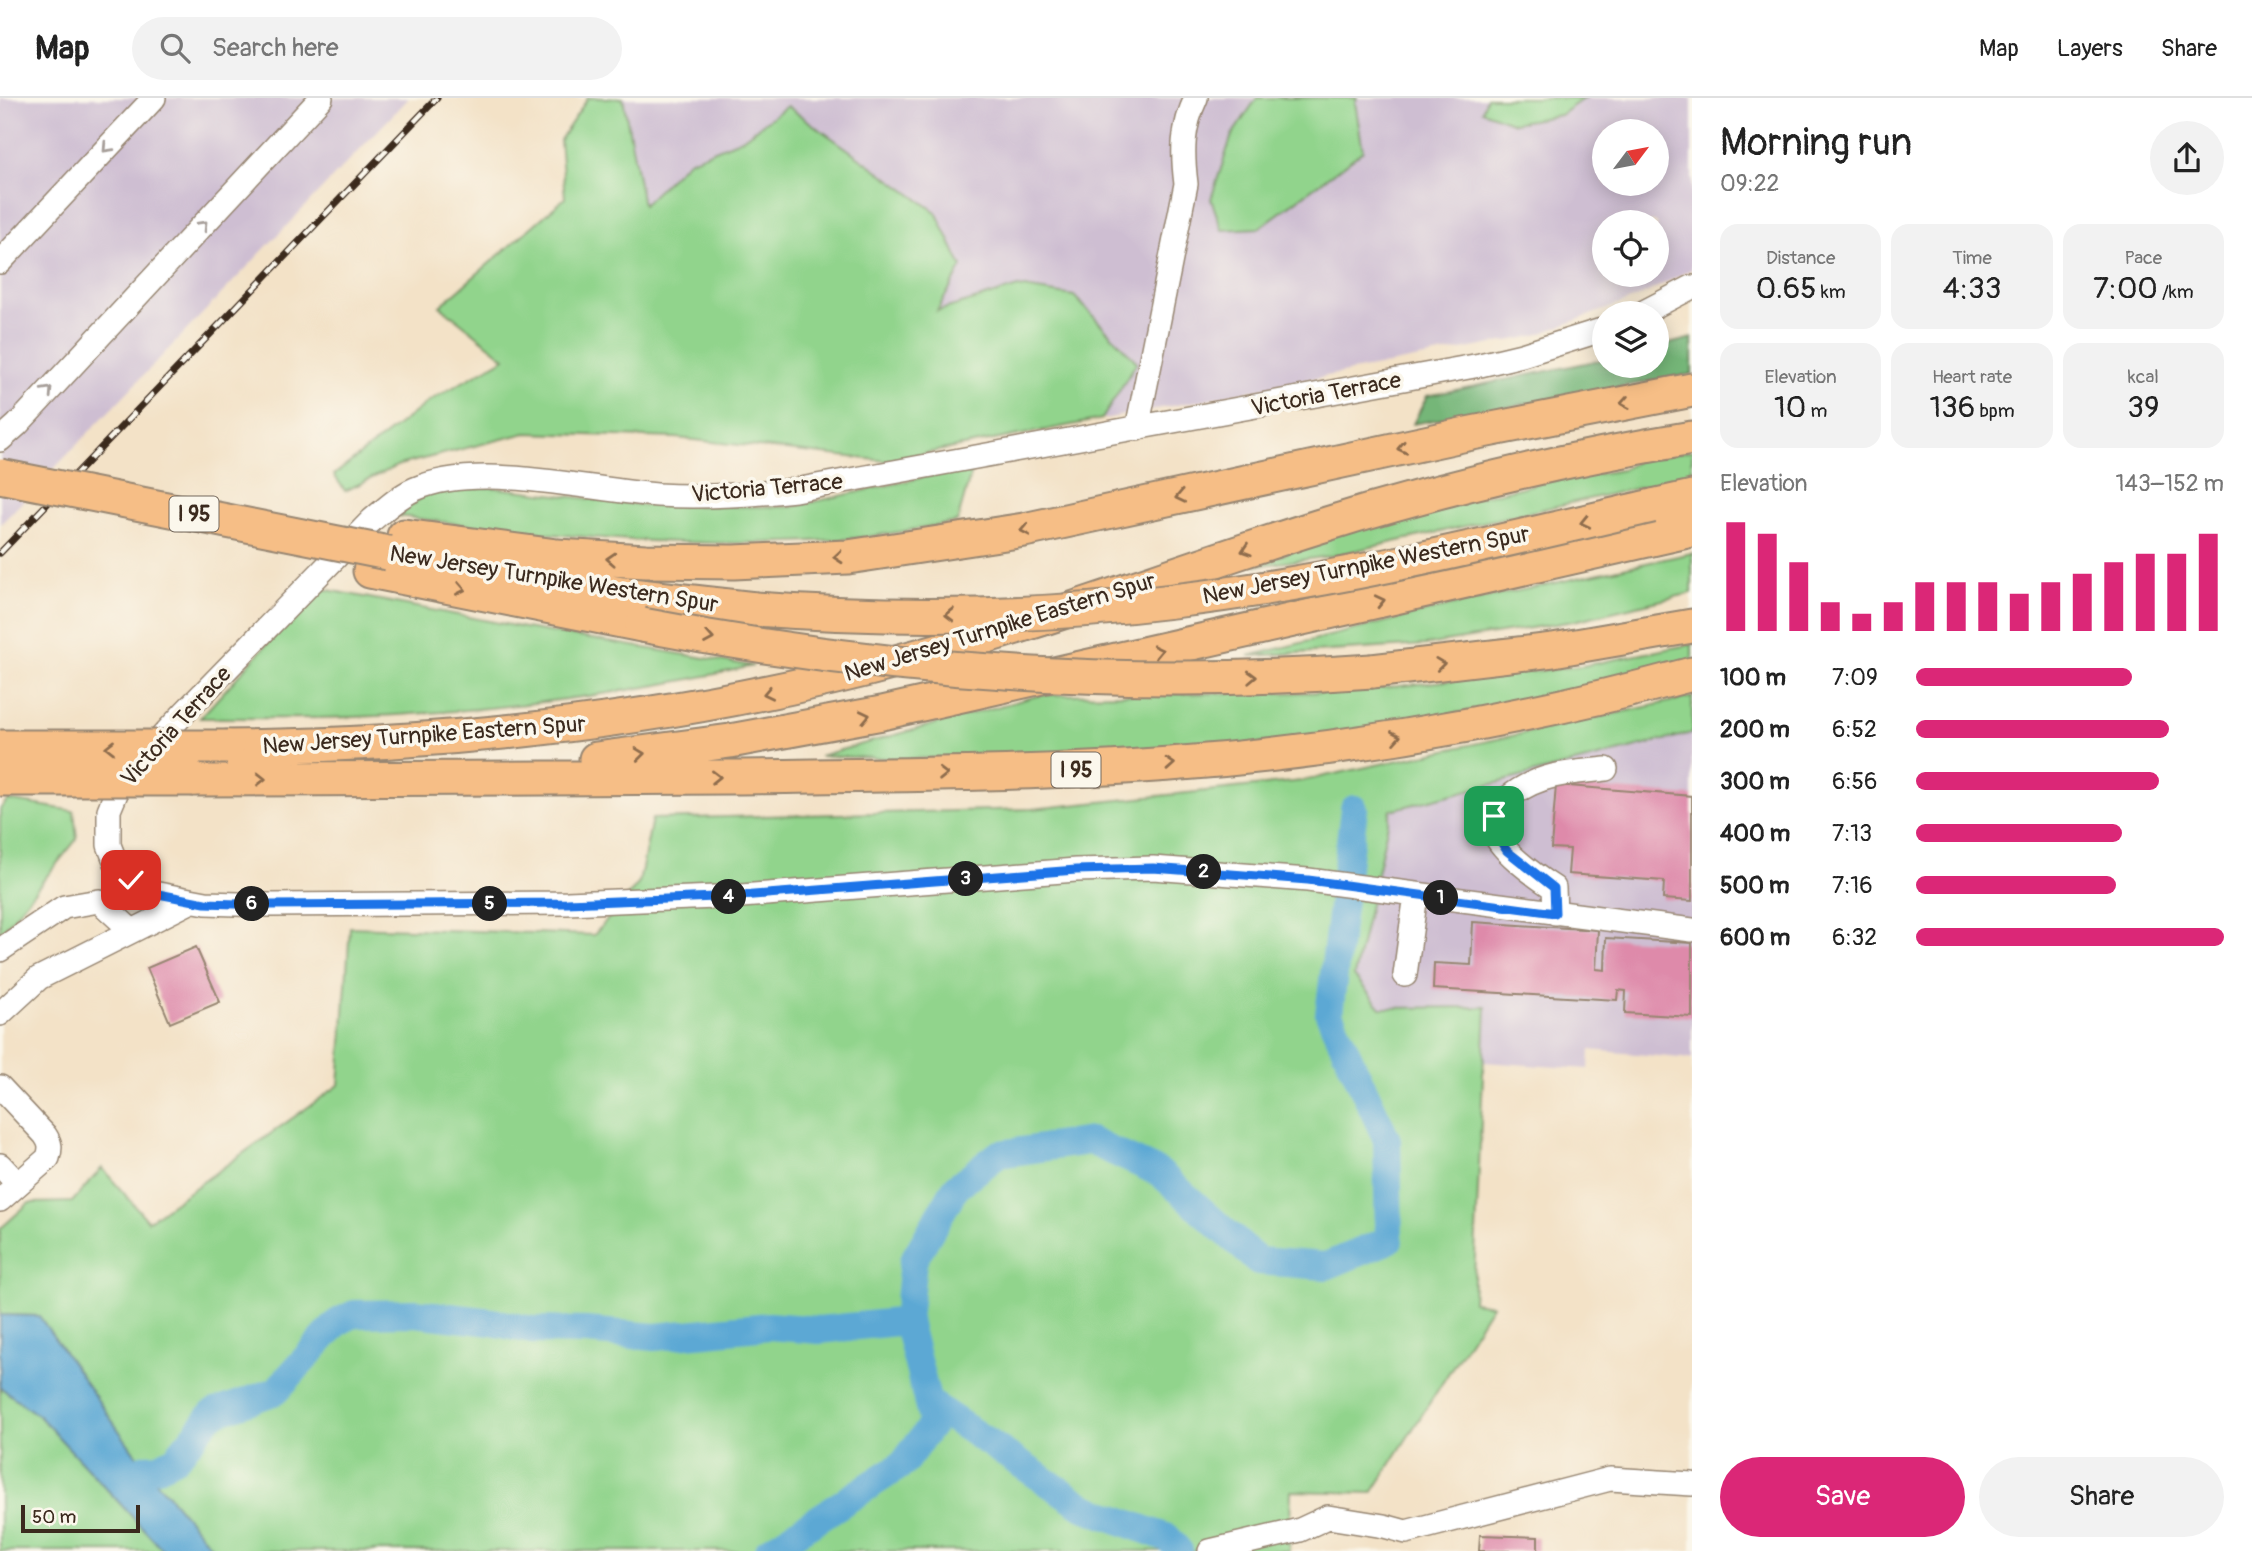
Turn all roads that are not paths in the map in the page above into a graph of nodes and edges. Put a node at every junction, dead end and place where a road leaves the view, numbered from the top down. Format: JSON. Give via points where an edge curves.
{"nodes":[{"id":1,"x":154,"y":98,"type":"edge"},
{"id":2,"x":321,"y":98,"type":"edge"},
{"id":3,"x":1196,"y":98,"type":"edge"},
{"id":4,"x":0,"y":262,"type":"edge"},
{"id":5,"x":1692,"y":287,"type":"edge"},
{"id":6,"x":1665,"y":301,"type":"edge"},
{"id":7,"x":1592,"y":333,"type":"edge"},
{"id":8,"x":1692,"y":390,"type":"edge"},
{"id":9,"x":1692,"y":415,"type":"edge"},
{"id":10,"x":1136,"y":429,"type":"junction"},
{"id":11,"x":1692,"y":438,"type":"edge"},
{"id":12,"x":0,"y":440,"type":"edge"},
{"id":13,"x":0,"y":476,"type":"edge"},
{"id":14,"x":0,"y":498,"type":"edge"},
{"id":15,"x":1692,"y":498,"type":"edge"},
{"id":16,"x":1692,"y":530,"type":"edge"},
{"id":17,"x":1298,"y":533,"type":"junction"},
{"id":18,"x":387,"y":554,"type":"junction"},
{"id":19,"x":1692,"y":607,"type":"edge"},
{"id":20,"x":1692,"y":626,"type":"edge"},
{"id":21,"x":1517,"y":655,"type":"junction"},
{"id":22,"x":1692,"y":674,"type":"edge"},
{"id":23,"x":0,"y":747,"type":"edge"},
{"id":24,"x":1606,"y":769,"type":"dead end"},
{"id":25,"x":0,"y":779,"type":"edge"},
{"id":26,"x":451,"y":779,"type":"junction"},
{"id":27,"x":1416,"y":894,"type":"junction"},
{"id":28,"x":192,"y":901,"type":"junction"},
{"id":29,"x":1555,"y":913,"type":"junction"},
{"id":30,"x":132,"y":930,"type":"junction"},
{"id":31,"x":1692,"y":930,"type":"edge"},
{"id":32,"x":0,"y":950,"type":"edge"},
{"id":33,"x":1405,"y":975,"type":"dead end"},
{"id":34,"x":0,"y":1014,"type":"edge"},
{"id":35,"x":0,"y":1087,"type":"edge"},
{"id":36,"x":0,"y":1165,"type":"edge"},
{"id":37,"x":18,"y":1184,"type":"junction"},
{"id":38,"x":0,"y":1200,"type":"edge"},
{"id":39,"x":1692,"y":1484,"type":"edge"},
{"id":40,"x":1210,"y":1551,"type":"edge"}],
"edges":[{"from":1,"to":4,"type":"street","one_way":true},
{"from":12,"to":2,"type":"street","one_way":true},
{"from":3,"to":10,"type":"street","via":[[1188,114],[1182,150],[1186,184]]},
{"from":5,"to":6,"type":"street"},
{"from":7,"to":10,"type":"street","name":"Victoria Terrace","via":[[1480,365]]},
{"from":8,"to":18,"type":"highway","one_way":true,"via":[[1092,516],[906,549],[791,561]]},
{"from":9,"to":17,"type":"highway","via":[[1518,452],[1395,485]]},
{"from":10,"to":28,"type":"street","name":"Victoria Terrace","via":[[847,482],[748,495],[659,495],[471,477],[437,481],[414,490],[372,520],[184,713],[117,791],[107,824],[116,863],[131,880],[153,893]]},
{"from":11,"to":17,"type":"highway","name":"New Jersey Turnpike Eastern Spur","via":[[1487,479]]},
{"from":13,"to":18,"type":"highway","number":"I 95","bridge":true,"via":[[159,508],[233,509]]},
{"from":14,"to":18,"type":"highway","name":"New Jersey Turnpike Western Spur","number":"I 95"},
{"from":15,"to":18,"type":"highway","name":"New Jersey Turnpike Western Spur","number":"I 95","one_way":true,"bridge":true,"via":[[1353,573],[1245,592],[1058,612],[876,615],[755,609],[597,590]]},
{"from":26,"to":16,"type":"highway","one_way":true,"via":[[706,745],[858,718]]},
{"from":17,"to":23,"type":"highway","name":"New Jersey Turnpike Eastern Spur","one_way":true,"bridge":true,"via":[[987,636],[884,665],[627,718],[521,732],[345,745]]},
{"from":18,"to":21,"type":"highway","name":"New Jersey Turnpike Western Spur","number":"I 95","one_way":true,"bridge":true,"via":[[642,625],[819,655],[981,672],[1154,679],[1263,677]]},
{"from":19,"to":21,"type":"highway","via":[[1573,633]]},
{"from":20,"to":21,"type":"highway","name":"New Jersey Turnpike Western Spur","number":"I 95"},
{"from":26,"to":22,"type":"highway","name":"New Jersey Turnpike Eastern Spur","number":"I 95","one_way":true,"via":[[918,775],[1184,763],[1432,731]]},
{"from":24,"to":29,"type":"street","via":[[1551,776],[1511,793],[1494,816],[1493,830],[1507,851],[1554,888]]},
{"from":25,"to":26,"type":"highway","name":"New Jersey Turnpike Eastern Spur","number":"I 95","one_way":true,"bridge":true},
{"from":27,"to":28,"type":"street","name":"Victoria Terrace","via":[[1308,880],[1119,868],[662,900],[281,905]]},
{"from":27,"to":29,"type":"street","name":"Victoria Terrace"},
{"from":27,"to":33,"type":"street"},
{"from":28,"to":30,"type":"street"},
{"from":29,"to":31,"type":"street","name":"Victoria Terrace"},
{"from":30,"to":32,"type":"street","via":[[99,901],[64,907]]},
{"from":30,"to":34,"type":"street","via":[[39,978]]},
{"from":35,"to":37,"type":"street","via":[[50,1143],[48,1158]]},
{"from":36,"to":37,"type":"street"},
{"from":37,"to":38,"type":"street"},
{"from":39,"to":40,"type":"street","via":[[1611,1479],[1406,1532],[1328,1517],[1300,1530]]}]}
